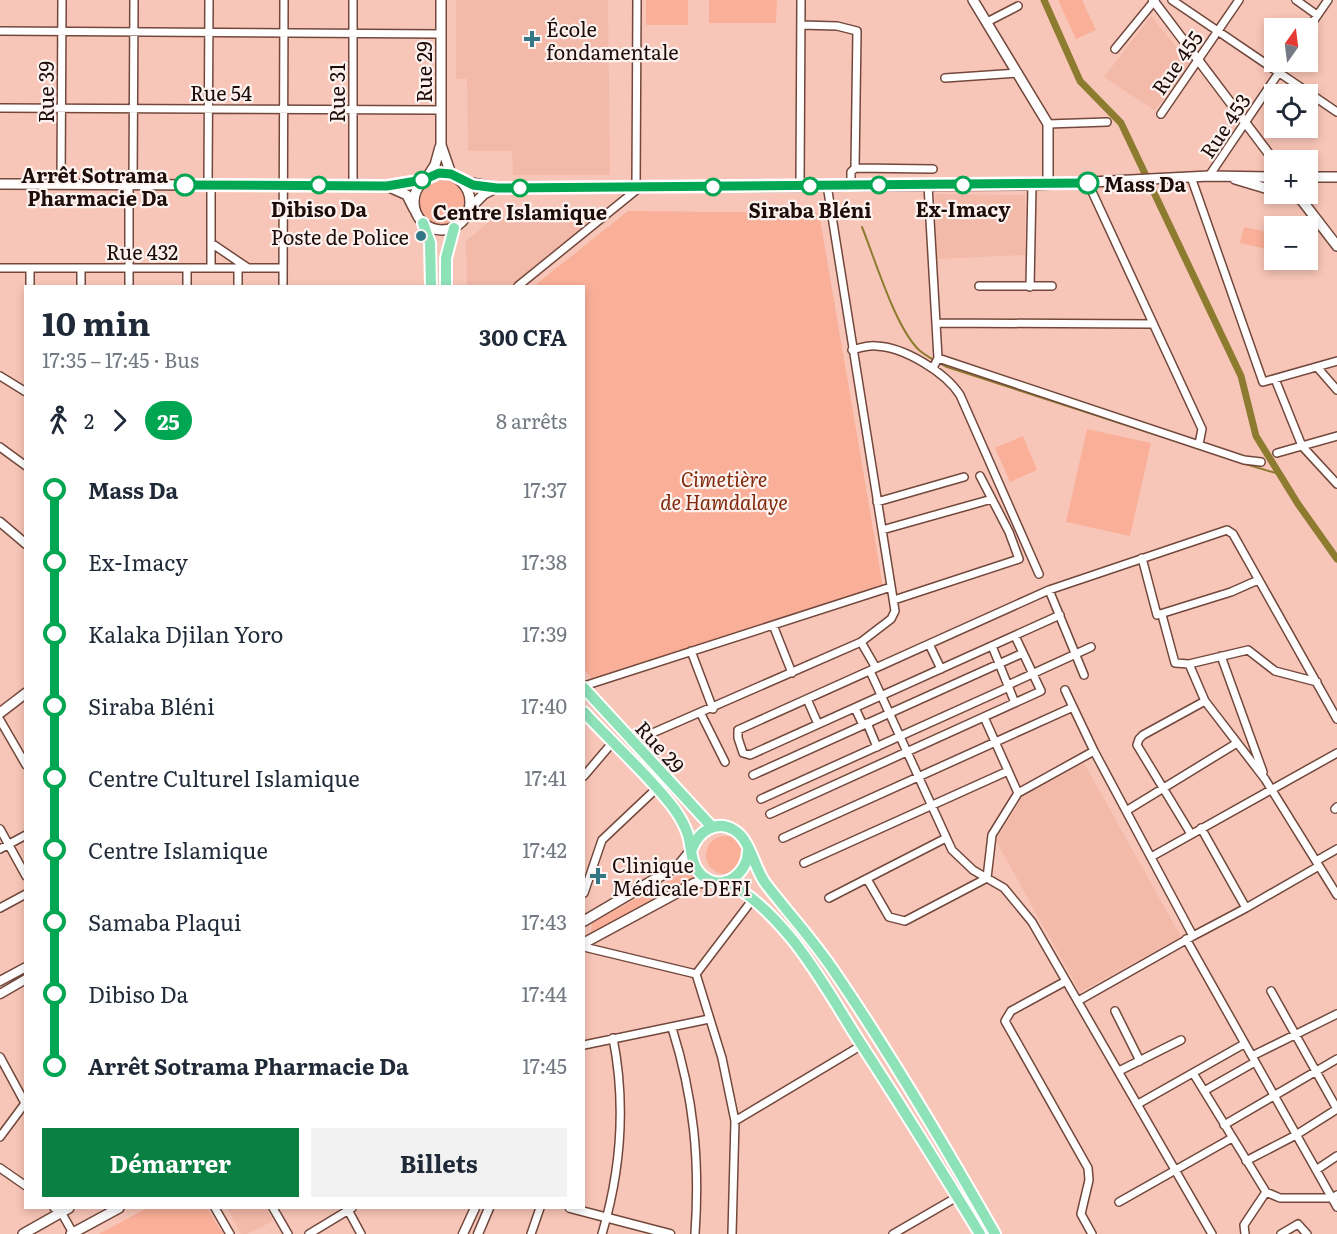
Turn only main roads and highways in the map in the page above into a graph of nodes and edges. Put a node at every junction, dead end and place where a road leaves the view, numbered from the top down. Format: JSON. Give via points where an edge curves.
{"nodes":[{"id":1,"x":441,"y":0,"type":"edge"},
{"id":2,"x":974,"y":0,"type":"edge"},
{"id":3,"x":441,"y":145,"type":"junction"},
{"id":4,"x":451,"y":174,"type":"junction"},
{"id":5,"x":1224,"y":176,"type":"junction"},
{"id":6,"x":1264,"y":177,"type":"edge"},
{"id":7,"x":1318,"y":177,"type":"edge"},
{"id":8,"x":1337,"y":177,"type":"edge"},
{"id":9,"x":426,"y":178,"type":"junction"},
{"id":10,"x":462,"y":181,"type":"junction"},
{"id":11,"x":0,"y":183,"type":"edge"},
{"id":12,"x":1048,"y":184,"type":"junction"},
{"id":13,"x":387,"y":186,"type":"junction"},
{"id":14,"x":497,"y":188,"type":"junction"},
{"id":15,"x":1264,"y":188,"type":"edge"},
{"id":16,"x":1304,"y":204,"type":"edge"},
{"id":17,"x":470,"y":208,"type":"junction"},
{"id":18,"x":414,"y":209,"type":"junction"},
{"id":19,"x":423,"y":223,"type":"junction"},
{"id":20,"x":454,"y":228,"type":"junction"},
{"id":21,"x":1337,"y":246,"type":"edge"},
{"id":22,"x":431,"y":285,"type":"edge"},
{"id":23,"x":446,"y":285,"type":"edge"},
{"id":24,"x":585,"y":688,"type":"edge"},
{"id":25,"x":24,"y":695,"type":"edge"},
{"id":26,"x":24,"y":702,"type":"edge"},
{"id":27,"x":0,"y":713,"type":"edge"},
{"id":28,"x":585,"y":713,"type":"edge"},
{"id":29,"x":0,"y":720,"type":"edge"},
{"id":30,"x":712,"y":827,"type":"junction"},
{"id":31,"x":748,"y":847,"type":"junction"},
{"id":32,"x":692,"y":849,"type":"junction"},
{"id":33,"x":721,"y":882,"type":"junction"},
{"id":34,"x":585,"y":920,"type":"edge"},
{"id":35,"x":585,"y":944,"type":"edge"},
{"id":36,"x":61,"y":1209,"type":"edge"},
{"id":37,"x":117,"y":1209,"type":"edge"},
{"id":38,"x":23,"y":1234,"type":"edge"},
{"id":39,"x":72,"y":1234,"type":"edge"},
{"id":40,"x":980,"y":1234,"type":"edge"},
{"id":41,"x":995,"y":1234,"type":"edge"}],
"edges":[{"from":1,"to":3,"type":"main road","name":"Rue 29"},
{"from":2,"to":12,"type":"main road","via":[[1048,124]]},
{"from":3,"to":4,"type":"main road","name":"Rue 29"},
{"from":3,"to":9,"type":"main road","name":"Rue 29"},
{"from":4,"to":9,"type":"main road"},
{"from":4,"to":10,"type":"main road"},
{"from":5,"to":6,"type":"main road"},
{"from":5,"to":12,"type":"main road"},
{"from":5,"to":15,"type":"main road"},
{"from":7,"to":8,"type":"main road"},
{"from":9,"to":13,"type":"main road"},
{"from":9,"to":18,"type":"main road","via":[[415,193]]},
{"from":10,"to":14,"type":"main road"},
{"from":10,"to":17,"type":"main road","via":[[468,189]]},
{"from":11,"to":13,"type":"main road"},
{"from":12,"to":14,"type":"main road"},
{"from":13,"to":18,"type":"main road","via":[[407,195]]},
{"from":14,"to":17,"type":"main road"},
{"from":16,"to":21,"type":"main road"},
{"from":17,"to":20,"type":"main road","via":[[465,220]]},
{"from":18,"to":19,"type":"main road"},
{"from":19,"to":20,"type":"main road","via":[[438,230]]},
{"from":19,"to":22,"type":"main road","via":[[430,243]]},
{"from":20,"to":23,"type":"main road"},
{"from":24,"to":30,"type":"main road","name":"Rue 29"},
{"from":25,"to":27,"type":"main road"},
{"from":26,"to":29,"type":"main road"},
{"from":28,"to":32,"type":"main road","via":[[674,809]]},
{"from":30,"to":31,"type":"main road","via":[[734,830]]},
{"from":30,"to":32,"type":"main road","via":[[699,835]]},
{"from":31,"to":33,"type":"main road","via":[[744,869],[736,877]]},
{"from":31,"to":41,"type":"main road","via":[[765,884],[836,972]]},
{"from":32,"to":33,"type":"main road","via":[[698,871]]},
{"from":32,"to":34,"type":"main road","via":[[679,865]]},
{"from":33,"to":35,"type":"main road","via":[[695,883]]},
{"from":33,"to":40,"type":"main road","via":[[753,899],[789,935]]},
{"from":36,"to":38,"type":"main road"},
{"from":37,"to":39,"type":"main road"}]}
